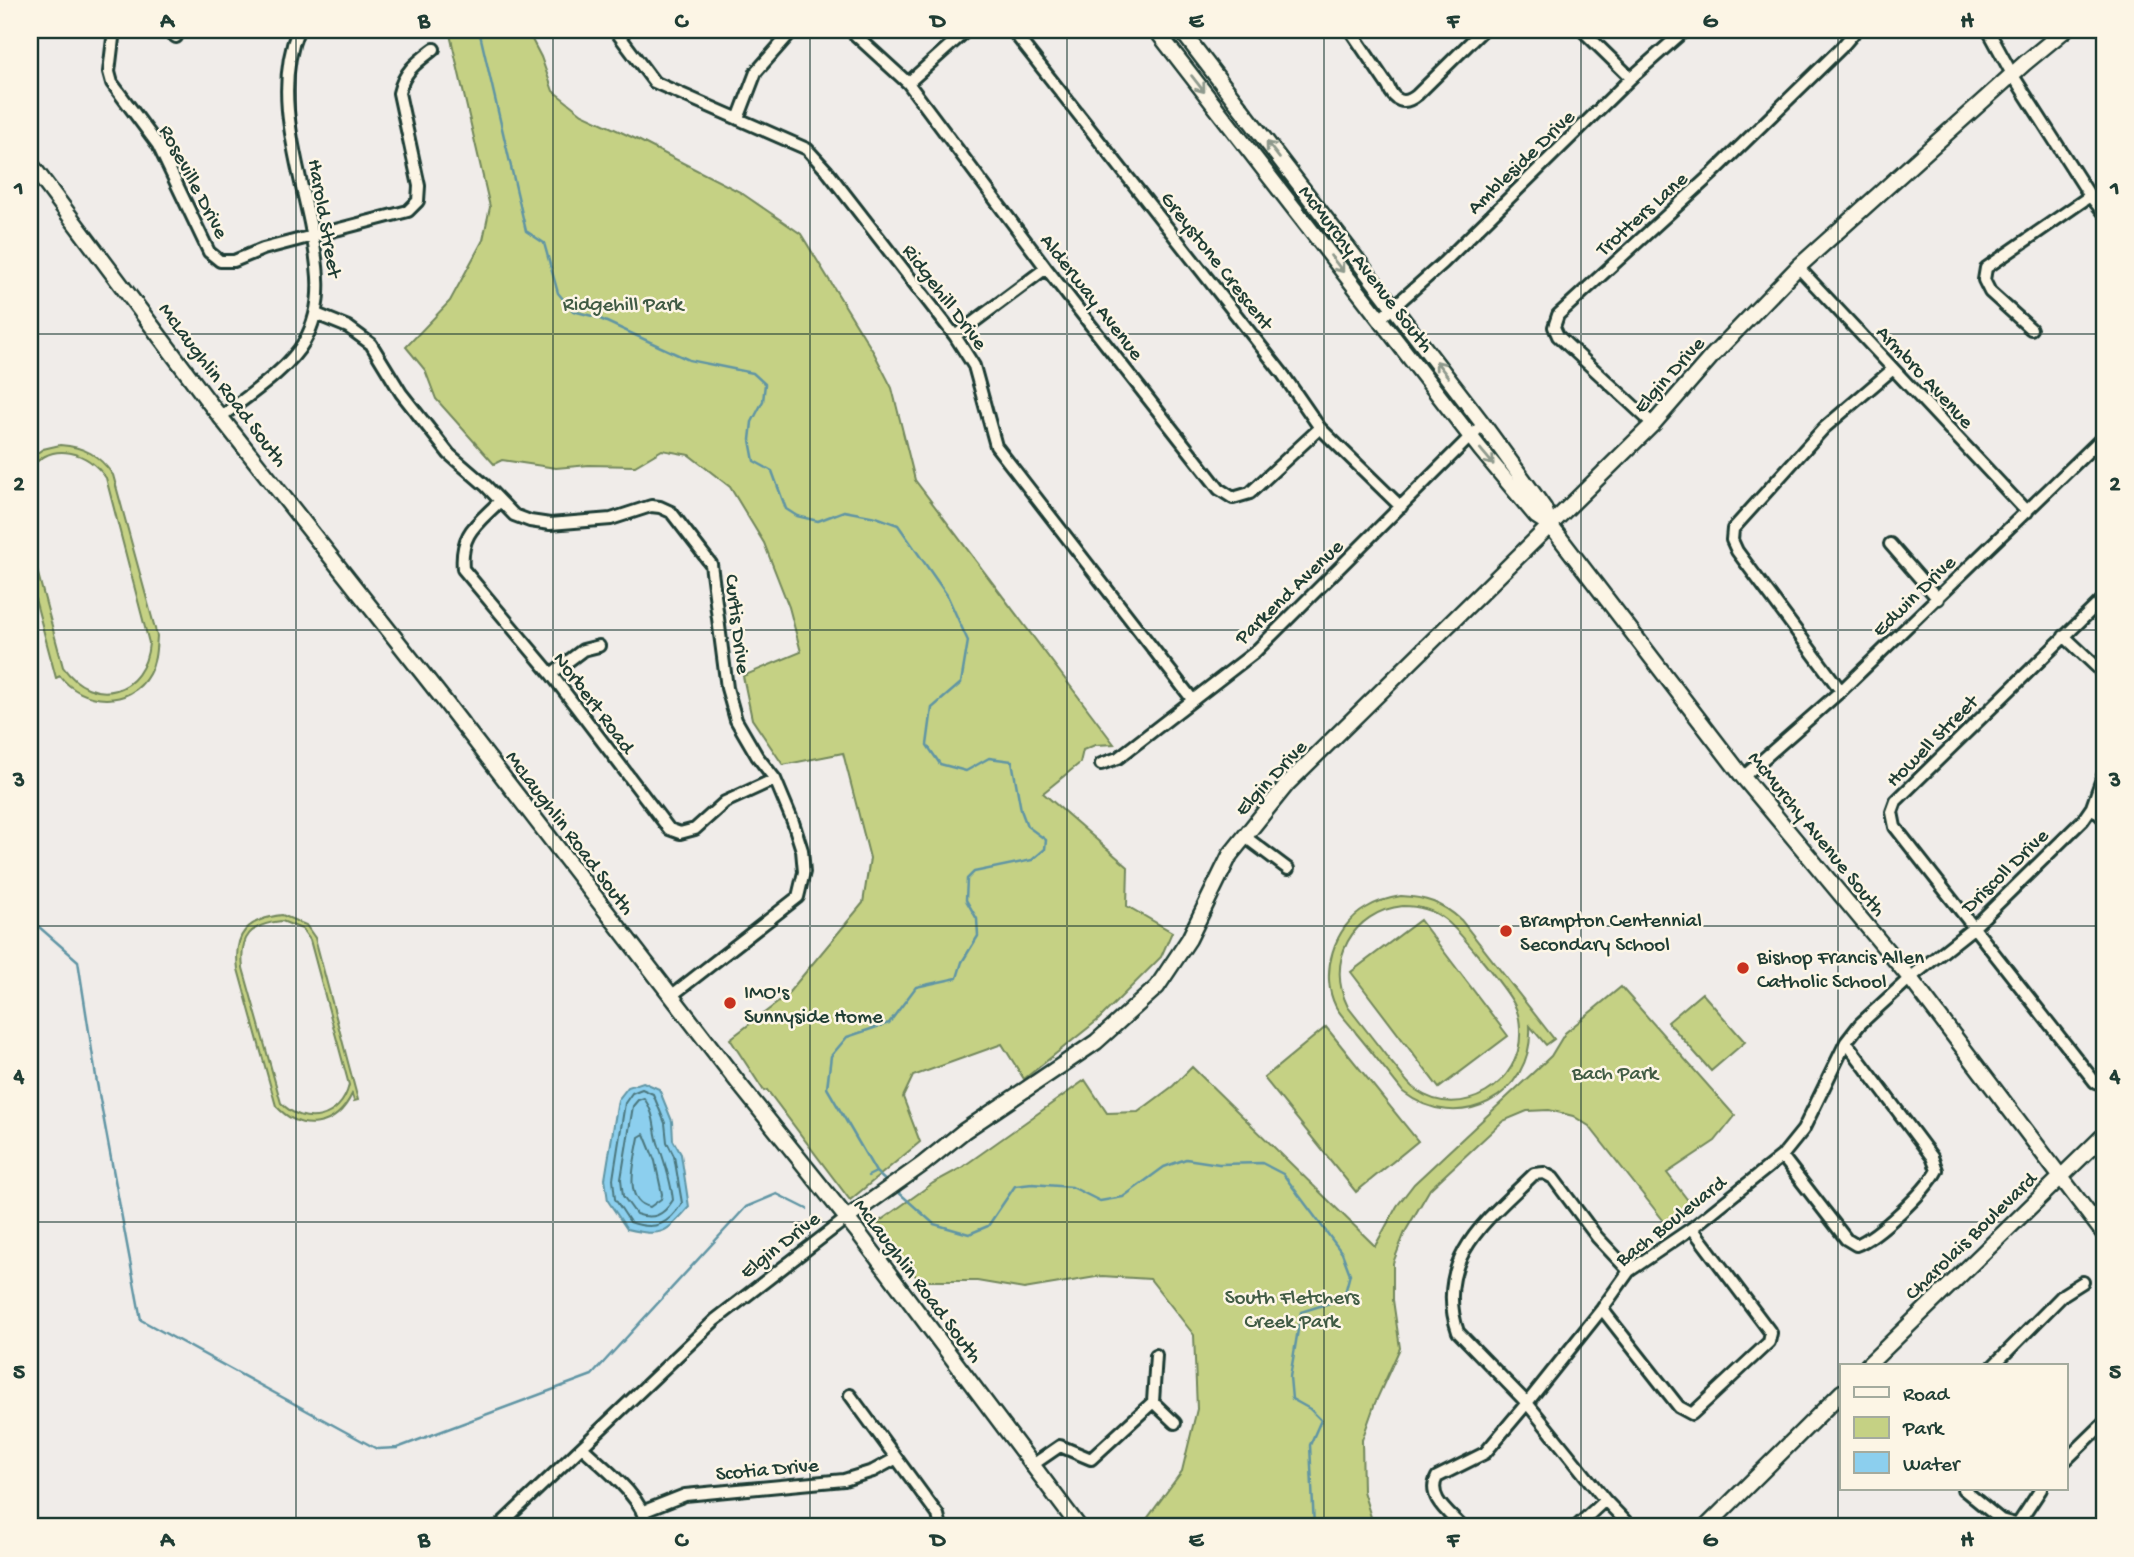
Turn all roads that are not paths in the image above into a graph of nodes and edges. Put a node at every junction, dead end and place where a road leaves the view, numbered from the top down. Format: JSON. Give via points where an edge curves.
{"nodes":[{"id":1,"x":114,"y":30,"type":"edge"},
{"id":2,"x":167,"y":30,"type":"edge"},
{"id":3,"x":298,"y":30,"type":"edge"},
{"id":4,"x":615,"y":30,"type":"edge"},
{"id":5,"x":793,"y":30,"type":"edge"},
{"id":6,"x":850,"y":30,"type":"edge"},
{"id":7,"x":967,"y":30,"type":"edge"},
{"id":8,"x":1013,"y":30,"type":"edge"},
{"id":9,"x":1156,"y":30,"type":"edge"},
{"id":10,"x":1181,"y":30,"type":"edge"},
{"id":11,"x":1350,"y":30,"type":"edge"},
{"id":12,"x":1483,"y":30,"type":"edge"},
{"id":13,"x":1582,"y":30,"type":"edge"},
{"id":14,"x":1685,"y":30,"type":"edge"},
{"id":15,"x":1853,"y":30,"type":"edge"},
{"id":16,"x":1988,"y":30,"type":"edge"},
{"id":17,"x":2065,"y":30,"type":"edge"},
{"id":18,"x":176,"y":37,"type":"dead end"},
{"id":19,"x":434,"y":49,"type":"dead end"},
{"id":20,"x":2012,"y":74,"type":"junction"},
{"id":21,"x":1632,"y":78,"type":"junction"},
{"id":22,"x":908,"y":83,"type":"junction"},
{"id":23,"x":738,"y":119,"type":"junction"},
{"id":24,"x":30,"y":163,"type":"edge"},
{"id":25,"x":2090,"y":195,"type":"junction"},
{"id":26,"x":2104,"y":213,"type":"edge"},
{"id":27,"x":313,"y":237,"type":"junction"},
{"id":28,"x":1798,"y":267,"type":"junction"},
{"id":29,"x":1046,"y":268,"type":"junction"},
{"id":30,"x":1395,"y":309,"type":"junction"},
{"id":31,"x":316,"y":314,"type":"junction"},
{"id":32,"x":1380,"y":319,"type":"junction"},
{"id":33,"x":2031,"y":330,"type":"dead end"},
{"id":34,"x":955,"y":336,"type":"junction"},
{"id":35,"x":1893,"y":369,"type":"junction"},
{"id":36,"x":221,"y":417,"type":"junction"},
{"id":37,"x":1483,"y":424,"type":"junction"},
{"id":38,"x":1653,"y":424,"type":"junction"},
{"id":39,"x":1320,"y":428,"type":"junction"},
{"id":40,"x":2104,"y":436,"type":"edge"},
{"id":41,"x":1471,"y":438,"type":"junction"},
{"id":42,"x":500,"y":501,"type":"junction"},
{"id":43,"x":1401,"y":507,"type":"junction"},
{"id":44,"x":2027,"y":512,"type":"junction"},
{"id":45,"x":1550,"y":525,"type":"junction"},
{"id":46,"x":1890,"y":544,"type":"dead end"},
{"id":47,"x":2104,"y":598,"type":"edge"},
{"id":48,"x":1938,"y":599,"type":"junction"},
{"id":49,"x":2064,"y":636,"type":"junction"},
{"id":50,"x":599,"y":646,"type":"dead end"},
{"id":51,"x":551,"y":674,"type":"junction"},
{"id":52,"x":2104,"y":678,"type":"edge"},
{"id":53,"x":1841,"y":691,"type":"junction"},
{"id":54,"x":1192,"y":699,"type":"junction"},
{"id":55,"x":1101,"y":764,"type":"dead end"},
{"id":56,"x":2104,"y":773,"type":"edge"},
{"id":57,"x":1743,"y":777,"type":"junction"},
{"id":58,"x":775,"y":779,"type":"junction"},
{"id":59,"x":2092,"y":807,"type":"junction"},
{"id":60,"x":2104,"y":818,"type":"edge"},
{"id":61,"x":1244,"y":836,"type":"junction"},
{"id":62,"x":1288,"y":869,"type":"dead end"},
{"id":63,"x":1973,"y":928,"type":"junction"},
{"id":64,"x":1910,"y":978,"type":"junction"},
{"id":65,"x":671,"y":996,"type":"junction"},
{"id":66,"x":1846,"y":1042,"type":"junction"},
{"id":67,"x":2104,"y":1085,"type":"edge"},
{"id":68,"x":2104,"y":1135,"type":"edge"},
{"id":69,"x":1782,"y":1156,"type":"junction"},
{"id":70,"x":2061,"y":1175,"type":"junction"},
{"id":71,"x":847,"y":1218,"type":"junction"},
{"id":72,"x":1692,"y":1228,"type":"junction"},
{"id":73,"x":2104,"y":1234,"type":"edge"},
{"id":74,"x":1629,"y":1271,"type":"junction"},
{"id":75,"x":2083,"y":1282,"type":"dead end"},
{"id":76,"x":1602,"y":1309,"type":"junction"},
{"id":77,"x":1156,"y":1355,"type":"dead end"},
{"id":78,"x":1869,"y":1364,"type":"edge"},
{"id":79,"x":1995,"y":1364,"type":"edge"},
{"id":80,"x":1840,"y":1394,"type":"edge"},
{"id":81,"x":850,"y":1395,"type":"dead end"},
{"id":82,"x":1153,"y":1402,"type":"junction"},
{"id":83,"x":1527,"y":1403,"type":"junction"},
{"id":84,"x":1175,"y":1423,"type":"dead end"},
{"id":85,"x":2104,"y":1423,"type":"edge"},
{"id":86,"x":582,"y":1447,"type":"junction"},
{"id":87,"x":2068,"y":1458,"type":"edge"},
{"id":88,"x":895,"y":1459,"type":"junction"},
{"id":89,"x":1031,"y":1466,"type":"junction"},
{"id":90,"x":1964,"y":1490,"type":"edge"},
{"id":91,"x":2040,"y":1490,"type":"edge"},
{"id":92,"x":1605,"y":1500,"type":"junction"},
{"id":93,"x":642,"y":1513,"type":"junction"},
{"id":94,"x":2022,"y":1526,"type":"edge"},
{"id":95,"x":498,"y":1527,"type":"edge"},
{"id":96,"x":648,"y":1527,"type":"edge"},
{"id":97,"x":941,"y":1527,"type":"edge"},
{"id":98,"x":1079,"y":1527,"type":"edge"},
{"id":99,"x":1462,"y":1527,"type":"edge"},
{"id":100,"x":1576,"y":1527,"type":"edge"},
{"id":101,"x":1631,"y":1527,"type":"edge"},
{"id":102,"x":1706,"y":1527,"type":"edge"}],
"edges":[{"from":1,"to":27,"type":"street","name":"Roseville Drive","via":[[109,72],[113,83],[158,145],[209,252],[220,261],[233,261]]},
{"from":2,"to":18,"type":"street"},
{"from":3,"to":27,"type":"street","name":"Harold Street","via":[[286,82],[289,122]]},
{"from":4,"to":23,"type":"street","name":"Ridgehill Drive","via":[[654,82]]},
{"from":5,"to":23,"type":"street","via":[[756,72]]},
{"from":6,"to":22,"type":"street","name":"Alderway Avenue"},
{"from":7,"to":22,"type":"street"},
{"from":8,"to":39,"type":"street","name":"Greystone Crescent","via":[[1282,373]]},
{"from":9,"to":32,"type":"street","name":"McMurchy Avenue South","one_way":true},
{"from":30,"to":10,"type":"street","name":"McMurchy Avenue South","one_way":true},
{"from":11,"to":12,"type":"street","via":[[1391,96],[1402,102],[1418,95]]},
{"from":13,"to":21,"type":"street"},
{"from":14,"to":21,"type":"street","name":"Ambleside Drive"},
{"from":15,"to":38,"type":"street","name":"Trotters Lane","via":[[1841,48],[1713,173],[1558,315],[1554,327],[1558,336]]},
{"from":16,"to":20,"type":"street"},
{"from":17,"to":20,"type":"street","name":"Elgin Drive"},
{"from":19,"to":27,"type":"street","name":"Roseville Drive","via":[[409,69],[399,93],[419,186],[418,201],[408,211]]},
{"from":20,"to":25,"type":"street"},
{"from":20,"to":28,"type":"street","name":"Elgin Drive"},
{"from":21,"to":30,"type":"street","name":"Ambleside Drive"},
{"from":22,"to":29,"type":"street","name":"Alderway Avenue"},
{"from":23,"to":34,"type":"street","name":"Ridgehill Drive","via":[[807,149]]},
{"from":24,"to":36,"type":"street","name":"McLaughlin Road South"},
{"from":25,"to":26,"type":"street"},
{"from":25,"to":33,"type":"street","via":[[1986,268],[1984,280],[1990,292]]},
{"from":27,"to":31,"type":"street","name":"Harold Street","via":[[319,270]]},
{"from":28,"to":35,"type":"street","name":"Armbro Avenue"},
{"from":28,"to":38,"type":"street","name":"Elgin Drive"},
{"from":29,"to":34,"type":"street"},
{"from":29,"to":39,"type":"street","name":"Alderway Avenue","via":[[1219,489],[1233,498],[1250,493]]},
{"from":30,"to":32,"type":"street","name":"Ambleside Drive"},
{"from":37,"to":30,"type":"street","name":"McMurchy Avenue South","one_way":true},
{"from":31,"to":36,"type":"street","name":"Harold Street","via":[[303,344],[284,366]]},
{"from":31,"to":42,"type":"street","name":"Curtis Drive","via":[[348,327],[371,345],[401,393],[449,454]]},
{"from":32,"to":41,"type":"street","name":"McMurchy Avenue South"},
{"from":34,"to":54,"type":"street","name":"Ridgehill Drive","via":[[974,366],[996,446]]},
{"from":35,"to":44,"type":"street","name":"Armbro Avenue"},
{"from":35,"to":53,"type":"street","via":[[1824,428],[1733,528],[1737,551]]},
{"from":36,"to":65,"type":"street","name":"McLaughlin Road South"},
{"from":37,"to":41,"type":"street","name":"Parkend Avenue"},
{"from":37,"to":45,"type":"street","name":"McMurchy Avenue South","via":[[1544,508]]},
{"from":38,"to":45,"type":"street","name":"Elgin Drive"},
{"from":39,"to":43,"type":"street","name":"Greystone Crescent"},
{"from":40,"to":44,"type":"street","name":"Edwin Drive"},
{"from":41,"to":43,"type":"street","name":"Parkend Avenue"},
{"from":41,"to":45,"type":"street","name":"McMurchy Avenue South","one_way":true,"via":[[1536,516]]},
{"from":42,"to":51,"type":"street","name":"Norbert Road","via":[[470,532],[461,549],[463,569]]},
{"from":42,"to":58,"type":"street","name":"Curtis Drive","via":[[514,514],[550,524],[611,519],[651,506],[671,512],[711,564],[727,688],[736,720]]},
{"from":43,"to":54,"type":"street","name":"Parkend Avenue","via":[[1255,652]]},
{"from":44,"to":48,"type":"street","name":"Edwin Drive"},
{"from":45,"to":57,"type":"street","name":"McMurchy Avenue South"},
{"from":45,"to":61,"type":"street","name":"Elgin Drive","via":[[1287,785]]},
{"from":46,"to":48,"type":"street"},
{"from":47,"to":49,"type":"street","name":"Howell Street"},
{"from":48,"to":53,"type":"street","name":"Edwin Drive"},
{"from":49,"to":52,"type":"street"},
{"from":49,"to":63,"type":"street","name":"Howell Street","via":[[1896,801],[1892,812],[1895,827]]},
{"from":50,"to":51,"type":"street","via":[[583,650]]},
{"from":51,"to":58,"type":"street","name":"Norbert Road","via":[[669,829],[680,833],[695,830],[725,802]]},
{"from":53,"to":57,"type":"street","name":"Edwin Drive"},
{"from":54,"to":55,"type":"street","name":"Parkend Avenue","via":[[1118,758]]},
{"from":56,"to":59,"type":"street","name":"Driscoll Drive"},
{"from":57,"to":64,"type":"street","name":"McMurchy Avenue South"},
{"from":58,"to":65,"type":"street","name":"Curtis Drive","via":[[802,849],[804,872],[798,897]]},
{"from":59,"to":60,"type":"street"},
{"from":59,"to":63,"type":"street","name":"Driscoll Drive"},
{"from":61,"to":62,"type":"street"},
{"from":61,"to":71,"type":"street","name":"Elgin Drive","via":[[1189,939],[1157,987],[1096,1042],[964,1130]]},
{"from":63,"to":64,"type":"street","name":"Driscoll Drive"},
{"from":63,"to":67,"type":"street","via":[[2095,1082]]},
{"from":64,"to":66,"type":"street","name":"Bach Boulevard"},
{"from":64,"to":70,"type":"street","name":"McMurchy Avenue South"},
{"from":65,"to":71,"type":"street","name":"McLaughlin Road South"},
{"from":66,"to":69,"type":"street","name":"Bach Boulevard","via":[[1803,1130]]},
{"from":66,"to":69,"type":"street","via":[[1932,1157],[1937,1170],[1930,1183],[1869,1240],[1856,1245],[1846,1239]]},
{"from":68,"to":70,"type":"street","name":"Charolais Boulevard"},
{"from":69,"to":72,"type":"street","name":"Bach Boulevard"},
{"from":70,"to":73,"type":"street","name":"McMurchy Avenue South"},
{"from":70,"to":78,"type":"street","name":"Charolais Boulevard"},
{"from":71,"to":86,"type":"street","name":"Elgin Drive","via":[[715,1320]]},
{"from":71,"to":89,"type":"street","name":"McLaughlin Road South"},
{"from":72,"to":74,"type":"street","name":"Bach Boulevard"},
{"from":72,"to":76,"type":"street","via":[[1771,1333],[1769,1342],[1692,1414],[1679,1407]]},
{"from":74,"to":76,"type":"street","name":"Bach Boulevard"},
{"from":74,"to":83,"type":"street","via":[[1553,1178],[1544,1173],[1534,1174],[1472,1236],[1454,1277],[1454,1320],[1458,1332]]},
{"from":75,"to":79,"type":"street","via":[[2064,1294]]},
{"from":76,"to":83,"type":"street","name":"Bach Boulevard"},
{"from":77,"to":82,"type":"street"},
{"from":80,"to":102,"type":"street"},
{"from":81,"to":88,"type":"street"},
{"from":82,"to":84,"type":"street"},
{"from":82,"to":89,"type":"street","via":[[1091,1459],[1060,1446]]},
{"from":83,"to":92,"type":"street"},
{"from":83,"to":99,"type":"street","name":"Bach Boulevard","via":[[1485,1453],[1437,1477],[1433,1484],[1434,1494]]},
{"from":85,"to":87,"type":"street"},
{"from":86,"to":93,"type":"street","via":[[632,1496]]},
{"from":86,"to":95,"type":"street","name":"Elgin Drive"},
{"from":88,"to":93,"type":"street","name":"Scotia Drive","via":[[844,1480],[685,1495]]},
{"from":88,"to":97,"type":"street"},
{"from":89,"to":98,"type":"street","name":"McLaughlin Road South"},
{"from":90,"to":94,"type":"street","via":[[2001,1520]]},
{"from":91,"to":94,"type":"street"},
{"from":92,"to":100,"type":"street"},
{"from":92,"to":101,"type":"street"},
{"from":93,"to":96,"type":"street"}]}
